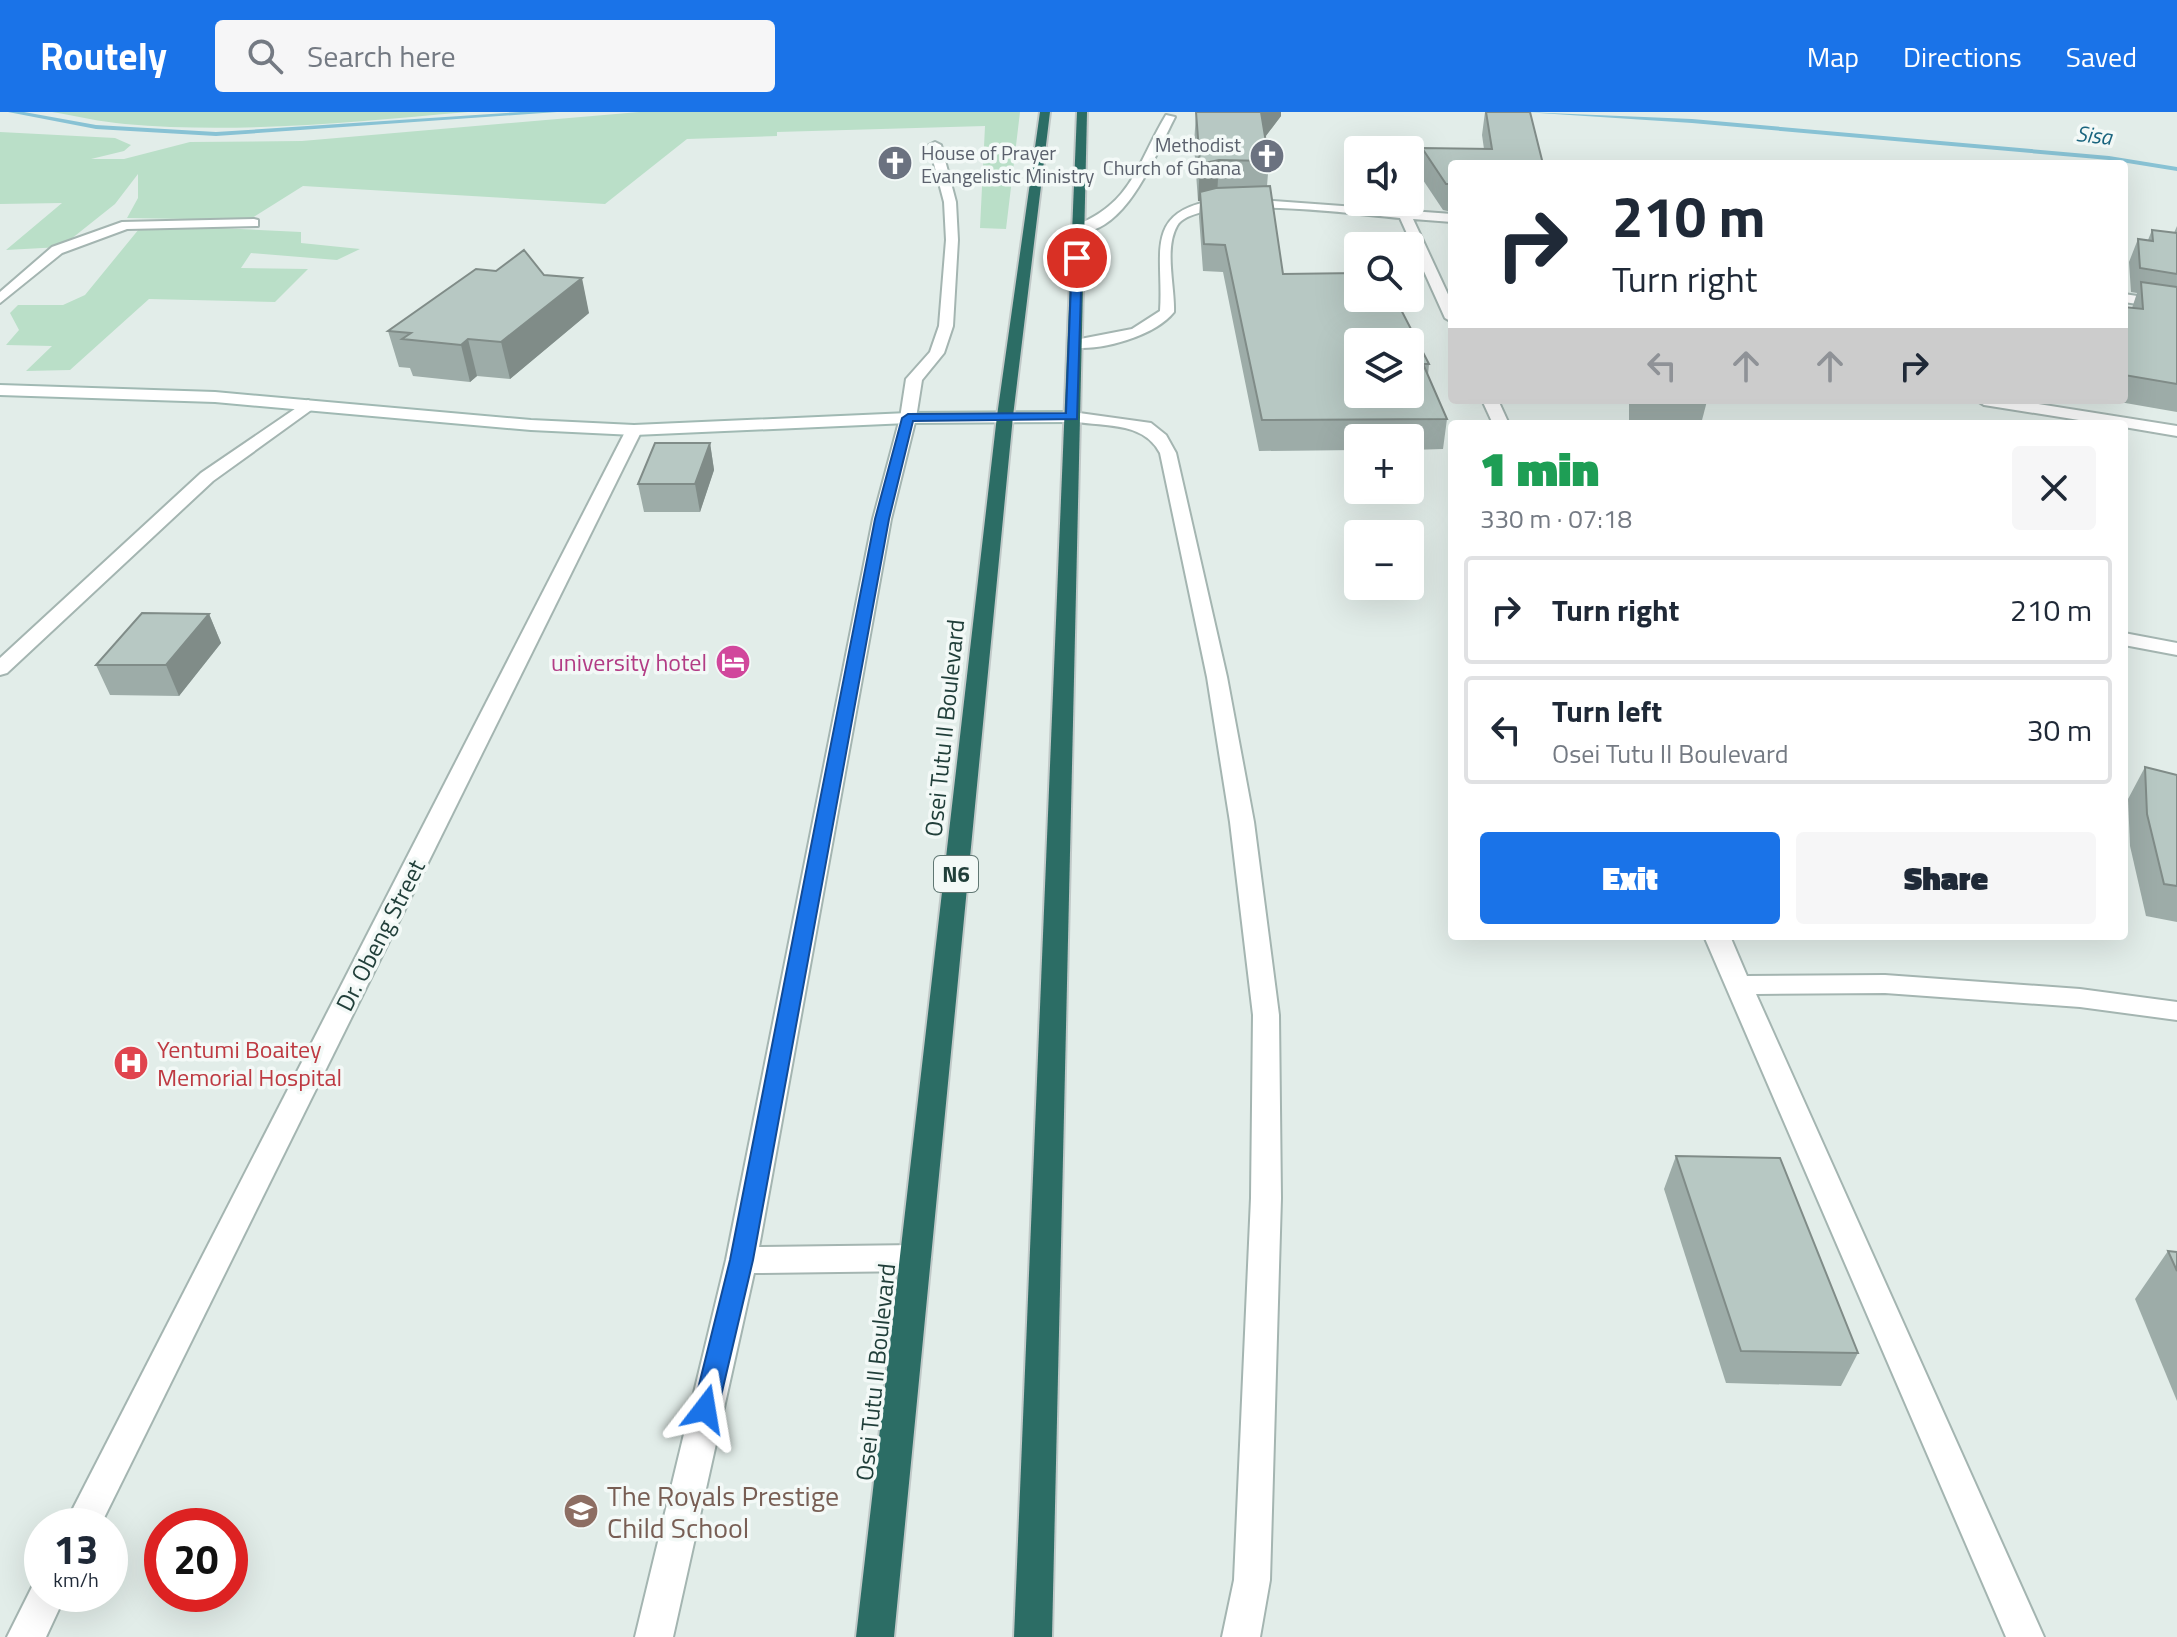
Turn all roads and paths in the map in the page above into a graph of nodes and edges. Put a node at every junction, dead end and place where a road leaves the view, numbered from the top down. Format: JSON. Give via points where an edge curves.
{"nodes":[{"id":1,"x":1045,"y":112,"type":"edge"},
{"id":2,"x":1082,"y":112,"type":"edge"},
{"id":3,"x":1170,"y":117,"type":"dead end"},
{"id":4,"x":935,"y":145,"type":"dead end"},
{"id":5,"x":1344,"y":210,"type":"edge"},
{"id":6,"x":1405,"y":216,"type":"edge"},
{"id":7,"x":1421,"y":216,"type":"edge"},
{"id":8,"x":1448,"y":218,"type":"edge"},
{"id":9,"x":254,"y":223,"type":"dead end"},
{"id":10,"x":1078,"y":229,"type":"junction"},
{"id":11,"x":0,"y":299,"type":"edge"},
{"id":12,"x":2128,"y":299,"type":"edge"},
{"id":13,"x":2177,"y":306,"type":"edge"},
{"id":14,"x":1448,"y":309,"type":"edge"},
{"id":15,"x":1075,"y":344,"type":"junction"},
{"id":16,"x":0,"y":390,"type":"edge"},
{"id":17,"x":2009,"y":404,"type":"edge"},
{"id":18,"x":308,"y":405,"type":"junction"},
{"id":19,"x":1005,"y":416,"type":"junction"},
{"id":20,"x":1072,"y":417,"type":"junction"},
{"id":21,"x":908,"y":418,"type":"junction"},
{"id":22,"x":2109,"y":420,"type":"edge"},
{"id":23,"x":2128,"y":423,"type":"edge"},
{"id":24,"x":634,"y":430,"type":"junction"},
{"id":25,"x":2177,"y":431,"type":"edge"},
{"id":26,"x":2128,"y":640,"type":"edge"},
{"id":27,"x":2177,"y":649,"type":"edge"},
{"id":28,"x":0,"y":669,"type":"edge"},
{"id":29,"x":1719,"y":940,"type":"edge"},
{"id":30,"x":1736,"y":985,"type":"junction"},
{"id":31,"x":2177,"y":1011,"type":"edge"},
{"id":32,"x":916,"y":1258,"type":"junction"},
{"id":33,"x":741,"y":1260,"type":"junction"},
{"id":34,"x":91,"y":1508,"type":"edge"},
{"id":35,"x":39,"y":1612,"type":"edge"},
{"id":36,"x":26,"y":1637,"type":"edge"},
{"id":37,"x":654,"y":1637,"type":"edge"},
{"id":38,"x":875,"y":1637,"type":"edge"},
{"id":39,"x":1033,"y":1637,"type":"edge"},
{"id":40,"x":1241,"y":1637,"type":"edge"},
{"id":41,"x":2025,"y":1637,"type":"edge"}],
"edges":[{"from":1,"to":19,"type":"highway","name":"Osei Tutu II Boulevard","number":"N6"},
{"from":2,"to":10,"type":"highway"},
{"from":3,"to":10,"type":"street","via":[[1124,202],[1103,219]]},
{"from":4,"to":21,"type":"street","via":[[950,202],[946,326],[937,353],[914,379]]},
{"from":5,"to":15,"type":"street","via":[[1234,203],[1187,210],[1173,219],[1166,240],[1167,312],[1157,325]]},
{"from":6,"to":14,"type":"street"},
{"from":7,"to":8,"type":"street"},
{"from":9,"to":11,"type":"street","via":[[115,228],[57,250]]},
{"from":10,"to":15,"type":"highway"},
{"from":12,"to":13,"type":"street"},
{"from":15,"to":20,"type":"highway"},
{"from":16,"to":18,"type":"street"},
{"from":17,"to":22,"type":"street"},
{"from":18,"to":24,"type":"street"},
{"from":18,"to":28,"type":"street","via":[[207,477]]},
{"from":19,"to":20,"type":"street"},
{"from":19,"to":21,"type":"street"},
{"from":19,"to":32,"type":"highway","name":"Osei Tutu II Boulevard","number":"N6"},
{"from":20,"to":39,"type":"highway"},
{"from":20,"to":40,"type":"street","via":[[1145,426],[1168,453],[1242,822],[1266,1015],[1267,1130],[1252,1580]]},
{"from":21,"to":24,"type":"street"},
{"from":21,"to":33,"type":"street","via":[[882,519]]},
{"from":23,"to":25,"type":"street"},
{"from":24,"to":34,"type":"street","name":"Dr. Obeng Street"},
{"from":26,"to":27,"type":"street"},
{"from":29,"to":30,"type":"street"},
{"from":30,"to":31,"type":"street","via":[[1885,984],[2080,998]]},
{"from":30,"to":41,"type":"street"},
{"from":32,"to":33,"type":"street"},
{"from":32,"to":38,"type":"highway","name":"Osei Tutu II Boulevard","number":"N6"},
{"from":33,"to":37,"type":"street"},
{"from":35,"to":36,"type":"street"}]}
